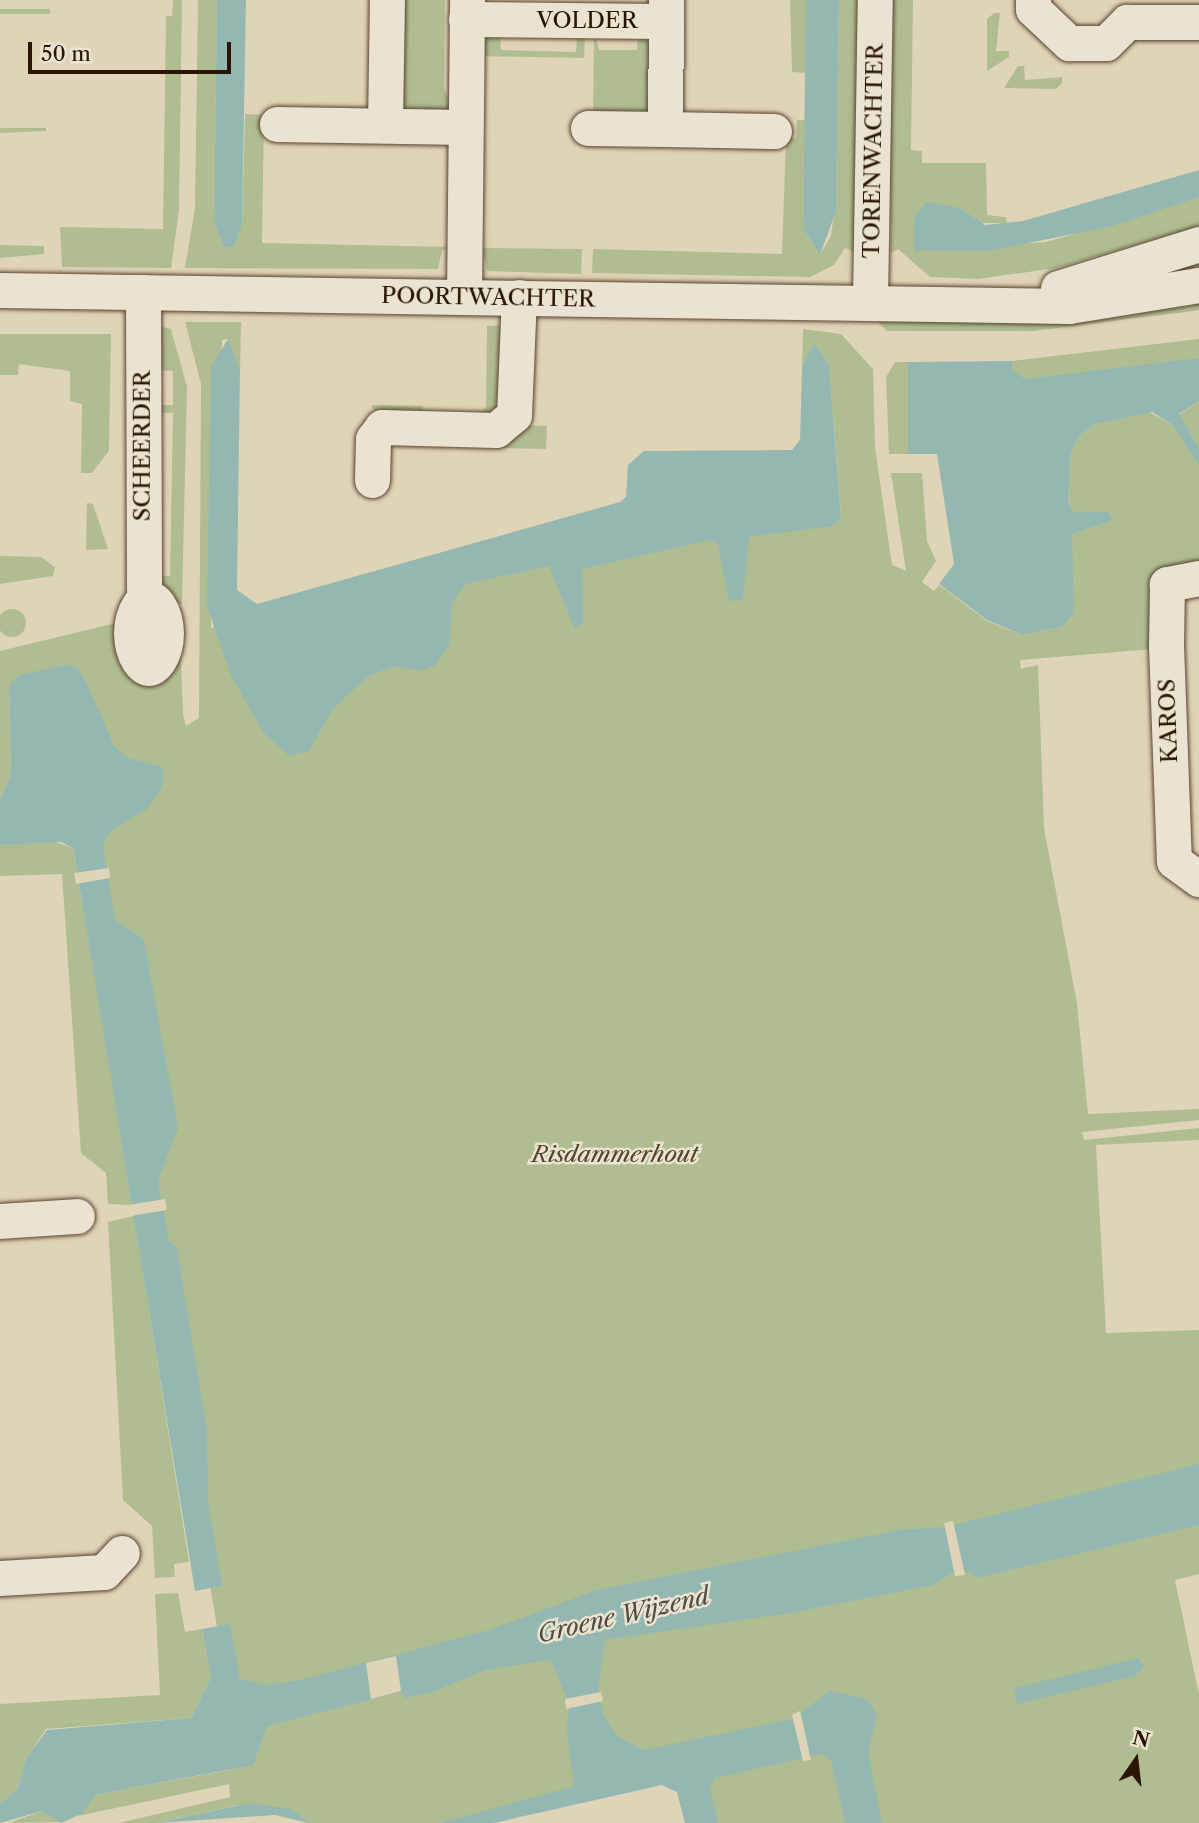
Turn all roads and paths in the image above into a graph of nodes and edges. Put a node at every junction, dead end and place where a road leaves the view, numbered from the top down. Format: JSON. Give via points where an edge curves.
{"nodes":[{"id":1,"x":387,"y":0,"type":"edge"},
{"id":2,"x":875,"y":0,"type":"edge"},
{"id":3,"x":1033,"y":0,"type":"edge"},
{"id":4,"x":467,"y":9,"type":"edge"},
{"id":5,"x":666,"y":10,"type":"edge"},
{"id":6,"x":1199,"y":22,"type":"edge"},
{"id":7,"x":277,"y":124,"type":"dead end"},
{"id":8,"x":385,"y":125,"type":"junction"},
{"id":9,"x":465,"y":127,"type":"junction"},
{"id":10,"x":589,"y":128,"type":"dead end"},
{"id":11,"x":665,"y":129,"type":"junction"},
{"id":12,"x":774,"y":131,"type":"dead end"},
{"id":13,"x":1199,"y":244,"type":"edge"},
{"id":14,"x":1199,"y":285,"type":"edge"},
{"id":15,"x":0,"y":290,"type":"edge"},
{"id":16,"x":143,"y":292,"type":"junction"},
{"id":17,"x":464,"y":297,"type":"junction"},
{"id":18,"x":519,"y":297,"type":"junction"},
{"id":19,"x":870,"y":302,"type":"junction"},
{"id":20,"x":976,"y":306,"type":"junction"},
{"id":21,"x":372,"y":480,"type":"dead end"},
{"id":22,"x":1199,"y":578,"type":"edge"},
{"id":23,"x":144,"y":599,"type":"dead end"},
{"id":24,"x":1199,"y":879,"type":"edge"},
{"id":25,"x":77,"y":1216,"type":"dead end"},
{"id":26,"x":0,"y":1221,"type":"edge"},
{"id":27,"x":122,"y":1553,"type":"dead end"},
{"id":28,"x":0,"y":1578,"type":"edge"}],
"edges":[{"from":1,"to":8,"type":"street"},
{"from":2,"to":19,"type":"street","name":"TORENWACHTER"},
{"from":3,"to":6,"type":"street","via":[[1033,9],[1069,43],[1106,43],[1127,22]]},
{"from":4,"to":5,"type":"street","name":"VOLDER"},
{"from":4,"to":9,"type":"street","name":"VOLDER"},
{"from":5,"to":11,"type":"street","name":"VOLDER"},
{"from":7,"to":8,"type":"street"},
{"from":8,"to":9,"type":"street"},
{"from":9,"to":17,"type":"street","name":"VOLDER"},
{"from":10,"to":11,"type":"street"},
{"from":11,"to":12,"type":"street"},
{"from":13,"to":20,"type":"street","name":"POORTWACHTER","via":[[1095,279]]},
{"from":14,"to":20,"type":"street","name":"POORTWACHTER","via":[[1069,306]]},
{"from":15,"to":16,"type":"street","name":"POORTWACHTER"},
{"from":16,"to":17,"type":"street","name":"POORTWACHTER"},
{"from":16,"to":23,"type":"street","name":"SCHEERDER"},
{"from":17,"to":18,"type":"street","name":"POORTWACHTER"},
{"from":18,"to":19,"type":"street","name":"POORTWACHTER"},
{"from":18,"to":21,"type":"street","via":[[514,415],[496,430],[382,427],[373,439]]},
{"from":19,"to":20,"type":"street","name":"POORTWACHTER"},
{"from":22,"to":24,"type":"street","name":"KAROS","via":[[1167,584],[1166,645],[1174,860]]},
{"from":25,"to":26,"type":"street"},
{"from":27,"to":28,"type":"street","via":[[104,1572]]}]}
